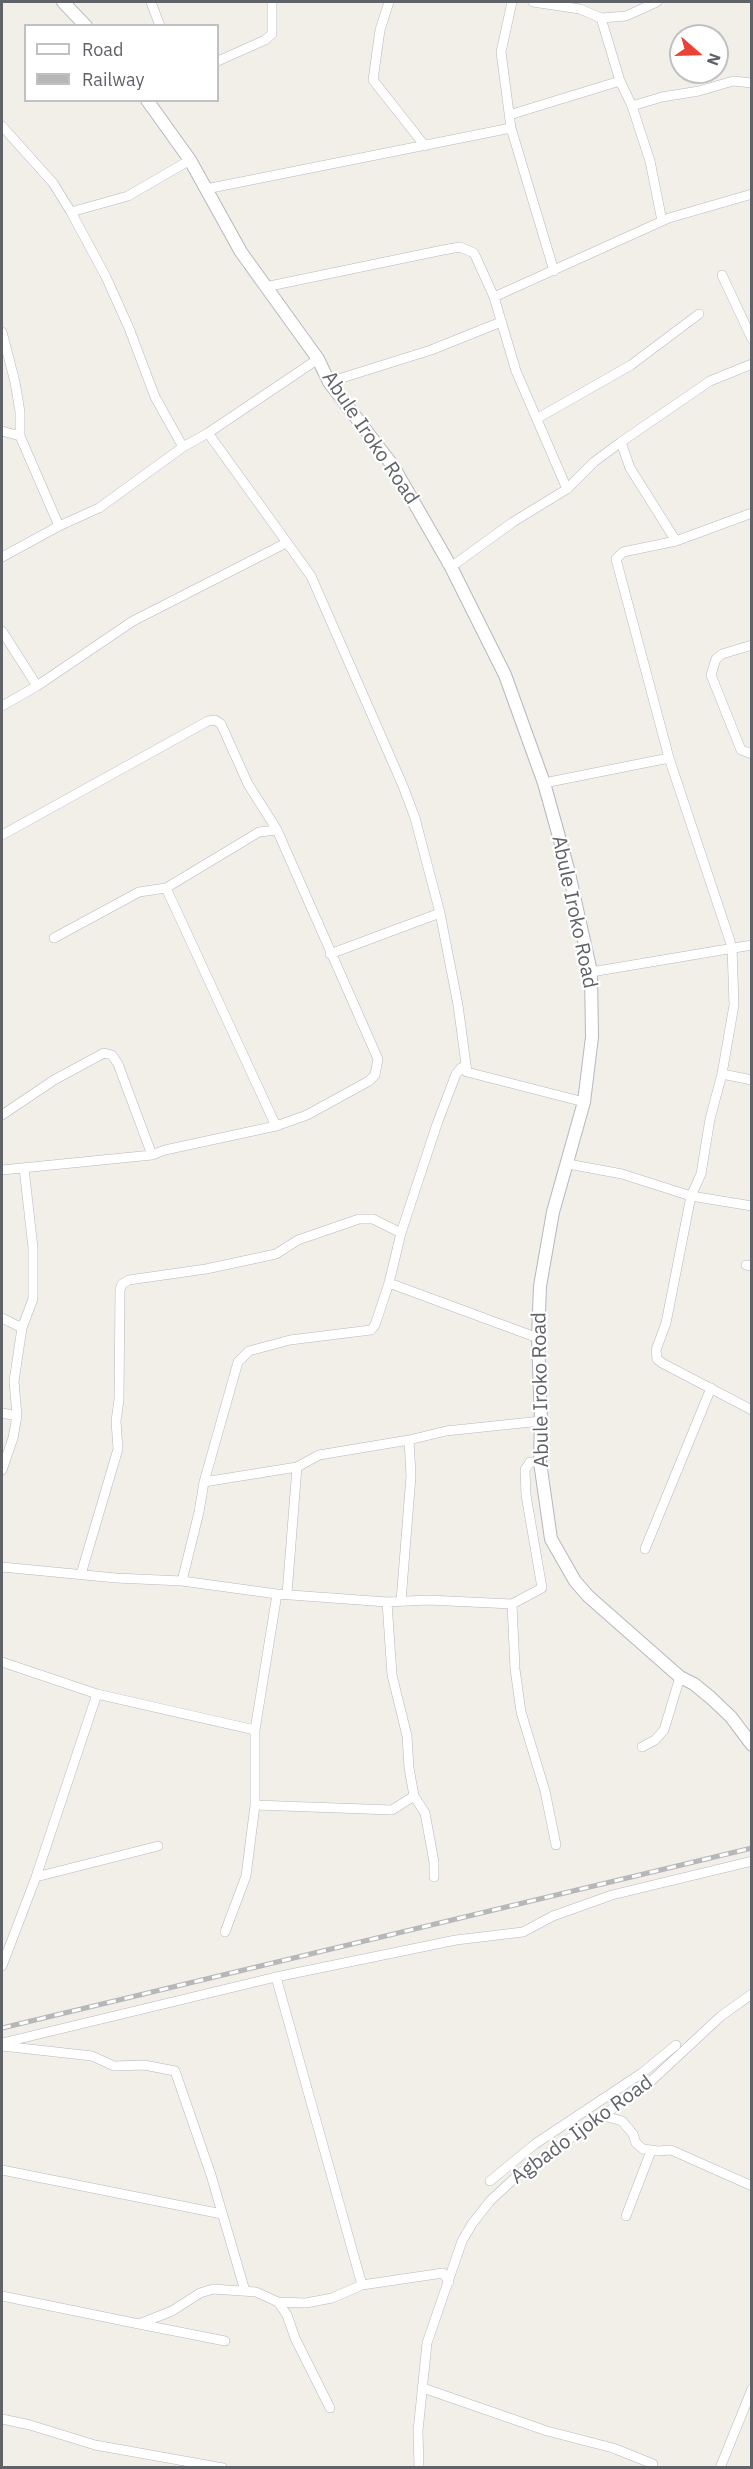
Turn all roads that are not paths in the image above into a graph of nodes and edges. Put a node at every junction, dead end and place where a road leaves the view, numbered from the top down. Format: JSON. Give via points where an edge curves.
{"nodes":[{"id":1,"x":63,"y":2,"type":"edge"},
{"id":2,"x":151,"y":2,"type":"edge"},
{"id":3,"x":272,"y":2,"type":"edge"},
{"id":4,"x":389,"y":2,"type":"edge"},
{"id":5,"x":512,"y":2,"type":"edge"},
{"id":6,"x":534,"y":2,"type":"edge"},
{"id":7,"x":657,"y":2,"type":"edge"},
{"id":8,"x":601,"y":18,"type":"junction"},
{"id":9,"x":84,"y":24,"type":"edge"},
{"id":10,"x":159,"y":24,"type":"edge"},
{"id":11,"x":219,"y":61,"type":"edge"},
{"id":12,"x":620,"y":81,"type":"junction"},
{"id":13,"x":752,"y":83,"type":"edge"},
{"id":14,"x":148,"y":102,"type":"edge"},
{"id":15,"x":632,"y":106,"type":"junction"},
{"id":16,"x":508,"y":115,"type":"junction"},
{"id":17,"x":2,"y":126,"type":"edge"},
{"id":18,"x":511,"y":128,"type":"junction"},
{"id":19,"x":425,"y":146,"type":"junction"},
{"id":20,"x":190,"y":160,"type":"junction"},
{"id":21,"x":206,"y":189,"type":"junction"},
{"id":22,"x":752,"y":194,"type":"edge"},
{"id":23,"x":71,"y":212,"type":"junction"},
{"id":24,"x":662,"y":221,"type":"junction"},
{"id":25,"x":554,"y":271,"type":"junction"},
{"id":26,"x":722,"y":275,"type":"dead end"},
{"id":27,"x":265,"y":287,"type":"junction"},
{"id":28,"x":494,"y":297,"type":"junction"},
{"id":29,"x":699,"y":315,"type":"dead end"},
{"id":30,"x":501,"y":322,"type":"junction"},
{"id":31,"x":2,"y":332,"type":"edge"},
{"id":32,"x":752,"y":339,"type":"edge"},
{"id":33,"x":318,"y":359,"type":"junction"},
{"id":34,"x":752,"y":364,"type":"edge"},
{"id":35,"x":329,"y":382,"type":"junction"},
{"id":36,"x":538,"y":418,"type":"junction"},
{"id":37,"x":2,"y":430,"type":"edge"},
{"id":38,"x":208,"y":433,"type":"junction"},
{"id":39,"x":20,"y":436,"type":"junction"},
{"id":40,"x":621,"y":442,"type":"junction"},
{"id":41,"x":183,"y":447,"type":"junction"},
{"id":42,"x":567,"y":489,"type":"junction"},
{"id":43,"x":752,"y":513,"type":"edge"},
{"id":44,"x":59,"y":526,"type":"junction"},
{"id":45,"x":676,"y":541,"type":"junction"},
{"id":46,"x":286,"y":543,"type":"junction"},
{"id":47,"x":2,"y":557,"type":"edge"},
{"id":48,"x":451,"y":567,"type":"junction"},
{"id":49,"x":2,"y":631,"type":"edge"},
{"id":50,"x":752,"y":645,"type":"edge"},
{"id":51,"x":37,"y":686,"type":"junction"},
{"id":52,"x":2,"y":706,"type":"edge"},
{"id":53,"x":752,"y":754,"type":"edge"},
{"id":54,"x":669,"y":758,"type":"junction"},
{"id":55,"x":544,"y":783,"type":"junction"},
{"id":56,"x":277,"y":830,"type":"junction"},
{"id":57,"x":2,"y":835,"type":"edge"},
{"id":58,"x":166,"y":888,"type":"junction"},
{"id":59,"x":440,"y":913,"type":"junction"},
{"id":60,"x":54,"y":938,"type":"dead end"},
{"id":61,"x":752,"y":945,"type":"edge"},
{"id":62,"x":732,"y":947,"type":"junction"},
{"id":63,"x":330,"y":954,"type":"junction"},
{"id":64,"x":591,"y":972,"type":"junction"},
{"id":65,"x":467,"y":1071,"type":"junction"},
{"id":66,"x":722,"y":1074,"type":"junction"},
{"id":67,"x":752,"y":1080,"type":"edge"},
{"id":68,"x":584,"y":1102,"type":"junction"},
{"id":69,"x":2,"y":1115,"type":"edge"},
{"id":70,"x":276,"y":1126,"type":"junction"},
{"id":71,"x":152,"y":1155,"type":"junction"},
{"id":72,"x":568,"y":1164,"type":"junction"},
{"id":73,"x":24,"y":1168,"type":"junction"},
{"id":74,"x":2,"y":1170,"type":"edge"},
{"id":75,"x":691,"y":1196,"type":"junction"},
{"id":76,"x":752,"y":1206,"type":"edge"},
{"id":77,"x":401,"y":1233,"type":"junction"},
{"id":78,"x":389,"y":1283,"type":"junction"},
{"id":79,"x":2,"y":1318,"type":"edge"},
{"id":80,"x":22,"y":1328,"type":"junction"},
{"id":81,"x":538,"y":1338,"type":"junction"},
{"id":82,"x":711,"y":1388,"type":"junction"},
{"id":83,"x":752,"y":1410,"type":"edge"},
{"id":84,"x":2,"y":1413,"type":"edge"},
{"id":85,"x":16,"y":1416,"type":"junction"},
{"id":86,"x":541,"y":1421,"type":"junction"},
{"id":87,"x":409,"y":1440,"type":"junction"},
{"id":88,"x":540,"y":1462,"type":"junction"},
{"id":89,"x":297,"y":1467,"type":"junction"},
{"id":90,"x":2,"y":1470,"type":"edge"},
{"id":91,"x":204,"y":1482,"type":"junction"},
{"id":92,"x":645,"y":1549,"type":"dead end"},
{"id":93,"x":2,"y":1567,"type":"edge"},
{"id":94,"x":81,"y":1574,"type":"junction"},
{"id":95,"x":182,"y":1581,"type":"junction"},
{"id":96,"x":282,"y":1594,"type":"junction"},
{"id":97,"x":401,"y":1601,"type":"junction"},
{"id":98,"x":387,"y":1602,"type":"junction"},
{"id":99,"x":512,"y":1604,"type":"junction"},
{"id":100,"x":2,"y":1662,"type":"edge"},
{"id":101,"x":680,"y":1677,"type":"junction"},
{"id":102,"x":97,"y":1694,"type":"junction"},
{"id":103,"x":255,"y":1730,"type":"junction"},
{"id":104,"x":751,"y":1742,"type":"edge"},
{"id":105,"x":642,"y":1747,"type":"dead end"},
{"id":106,"x":414,"y":1796,"type":"junction"},
{"id":107,"x":255,"y":1805,"type":"junction"},
{"id":108,"x":556,"y":1845,"type":"dead end"},
{"id":109,"x":158,"y":1846,"type":"dead end"},
{"id":110,"x":752,"y":1862,"type":"edge"},
{"id":111,"x":36,"y":1877,"type":"junction"},
{"id":112,"x":434,"y":1877,"type":"dead end"},
{"id":113,"x":225,"y":1932,"type":"dead end"},
{"id":114,"x":2,"y":1966,"type":"edge"},
{"id":115,"x":276,"y":1977,"type":"junction"},
{"id":116,"x":752,"y":1994,"type":"edge"},
{"id":117,"x":2,"y":2044,"type":"edge"},
{"id":118,"x":676,"y":2045,"type":"dead end"},
{"id":119,"x":604,"y":2116,"type":"junction"},
{"id":120,"x":651,"y":2151,"type":"junction"},
{"id":121,"x":2,"y":2170,"type":"edge"},
{"id":122,"x":490,"y":2181,"type":"dead end"},
{"id":123,"x":752,"y":2187,"type":"edge"},
{"id":124,"x":222,"y":2214,"type":"junction"},
{"id":125,"x":626,"y":2216,"type":"dead end"},
{"id":126,"x":449,"y":2282,"type":"junction"},
{"id":127,"x":362,"y":2286,"type":"junction"},
{"id":128,"x":245,"y":2290,"type":"junction"},
{"id":129,"x":2,"y":2296,"type":"edge"},
{"id":130,"x":278,"y":2302,"type":"junction"},
{"id":131,"x":139,"y":2324,"type":"junction"},
{"id":132,"x":225,"y":2341,"type":"dead end"},
{"id":133,"x":423,"y":2388,"type":"junction"},
{"id":134,"x":752,"y":2389,"type":"edge"},
{"id":135,"x":330,"y":2408,"type":"dead end"},
{"id":136,"x":2,"y":2419,"type":"edge"},
{"id":137,"x":652,"y":2464,"type":"dead end"},
{"id":138,"x":223,"y":2468,"type":"edge"},
{"id":139,"x":419,"y":2468,"type":"edge"},
{"id":140,"x":720,"y":2468,"type":"edge"}],
"edges":[{"from":1,"to":9,"type":"street"},
{"from":2,"to":10,"type":"street"},
{"from":3,"to":11,"type":"street","via":[[272,34]]},
{"from":4,"to":19,"type":"street","via":[[380,30],[373,80]]},
{"from":5,"to":16,"type":"street","via":[[501,52]]},
{"from":6,"to":8,"type":"street","via":[[580,9]]},
{"from":7,"to":8,"type":"street","via":[[626,15]]},
{"from":8,"to":12,"type":"street"},
{"from":12,"to":15,"type":"street"},
{"from":12,"to":16,"type":"street"},
{"from":13,"to":15,"type":"street","via":[[733,81]]},
{"from":14,"to":20,"type":"street","name":"Abule Iroko Road"},
{"from":15,"to":24,"type":"street","via":[[650,161]]},
{"from":16,"to":18,"type":"street"},
{"from":17,"to":23,"type":"street","via":[[53,183]]},
{"from":18,"to":19,"type":"street"},
{"from":18,"to":25,"type":"street"},
{"from":19,"to":21,"type":"street"},
{"from":20,"to":21,"type":"street","name":"Abule Iroko Road"},
{"from":20,"to":23,"type":"street","via":[[128,196]]},
{"from":21,"to":27,"type":"street","name":"Abule Iroko Road"},
{"from":22,"to":24,"type":"street"},
{"from":23,"to":41,"type":"street","via":[[106,277],[155,397]]},
{"from":24,"to":25,"type":"street"},
{"from":25,"to":28,"type":"street"},
{"from":26,"to":32,"type":"street"},
{"from":27,"to":28,"type":"street","via":[[460,248],[474,253]]},
{"from":27,"to":33,"type":"street","name":"Abule Iroko Road"},
{"from":28,"to":30,"type":"street"},
{"from":29,"to":36,"type":"street","via":[[631,365]]},
{"from":30,"to":35,"type":"street","via":[[431,350]]},
{"from":30,"to":36,"type":"street","via":[[516,371]]},
{"from":31,"to":39,"type":"street","via":[[15,382]]},
{"from":33,"to":35,"type":"street","name":"Abule Iroko Road"},
{"from":33,"to":38,"type":"street"},
{"from":34,"to":40,"type":"street","via":[[710,381]]},
{"from":35,"to":48,"type":"street","name":"Abule Iroko Road","via":[[393,466]]},
{"from":36,"to":42,"type":"street"},
{"from":37,"to":39,"type":"street"},
{"from":38,"to":41,"type":"street"},
{"from":38,"to":46,"type":"street"},
{"from":39,"to":44,"type":"street"},
{"from":40,"to":42,"type":"street"},
{"from":40,"to":45,"type":"street","via":[[630,468]]},
{"from":41,"to":44,"type":"street","via":[[99,508]]},
{"from":42,"to":48,"type":"street"},
{"from":43,"to":45,"type":"street"},
{"from":44,"to":47,"type":"street"},
{"from":45,"to":54,"type":"street","via":[[623,552],[616,559]]},
{"from":46,"to":51,"type":"street","via":[[133,621]]},
{"from":46,"to":59,"type":"street","via":[[311,576],[404,786]]},
{"from":48,"to":55,"type":"street","name":"Abule Iroko Road","via":[[505,675]]},
{"from":49,"to":51,"type":"street"},
{"from":50,"to":53,"type":"street","via":[[722,654],[711,675],[741,750]]},
{"from":51,"to":52,"type":"street"},
{"from":54,"to":55,"type":"street"},
{"from":54,"to":62,"type":"street"},
{"from":55,"to":64,"type":"street","name":"Abule Iroko Road"},
{"from":56,"to":57,"type":"street","via":[[248,784],[221,724],[215,720]]},
{"from":56,"to":58,"type":"street","via":[[259,832]]},
{"from":56,"to":63,"type":"street"},
{"from":58,"to":60,"type":"street","via":[[139,892]]},
{"from":58,"to":70,"type":"street"},
{"from":59,"to":63,"type":"street"},
{"from":59,"to":65,"type":"street"},
{"from":61,"to":62,"type":"street"},
{"from":62,"to":64,"type":"street"},
{"from":62,"to":66,"type":"street","via":[[734,1005]]},
{"from":63,"to":70,"type":"street","via":[[378,1059],[375,1075],[306,1115]]},
{"from":64,"to":68,"type":"street","name":"Abule Iroko Road","via":[[592,1037]]},
{"from":65,"to":68,"type":"street"},
{"from":65,"to":77,"type":"street","via":[[461,1068],[452,1084]]},
{"from":66,"to":67,"type":"street"},
{"from":66,"to":75,"type":"street","via":[[700,1174]]},
{"from":68,"to":72,"type":"street","name":"Abule Iroko Road"},
{"from":69,"to":71,"type":"street","via":[[104,1053],[118,1064]]},
{"from":70,"to":71,"type":"street"},
{"from":71,"to":73,"type":"street"},
{"from":72,"to":75,"type":"street","via":[[622,1174]]},
{"from":72,"to":81,"type":"street","name":"Abule Iroko Road","via":[[553,1212],[543,1268]]},
{"from":73,"to":74,"type":"street"},
{"from":73,"to":80,"type":"street","via":[[34,1261],[33,1299]]},
{"from":75,"to":76,"type":"street"},
{"from":75,"to":82,"type":"street","via":[[666,1323],[656,1350],[662,1363]]},
{"from":77,"to":78,"type":"street"},
{"from":77,"to":94,"type":"street","via":[[373,1219],[359,1219],[298,1240],[276,1254],[123,1284],[118,1449]]},
{"from":78,"to":81,"type":"street"},
{"from":78,"to":91,"type":"street","via":[[371,1329],[290,1340],[243,1355]]},
{"from":79,"to":80,"type":"street"},
{"from":80,"to":85,"type":"street","via":[[14,1381]]},
{"from":81,"to":86,"type":"street","name":"Abule Iroko Road"},
{"from":82,"to":83,"type":"street"},
{"from":82,"to":92,"type":"street"},
{"from":84,"to":85,"type":"street"},
{"from":85,"to":90,"type":"street"},
{"from":86,"to":87,"type":"street","via":[[446,1431]]},
{"from":86,"to":88,"type":"street","name":"Abule Iroko Road"},
{"from":87,"to":89,"type":"street","via":[[319,1455]]},
{"from":87,"to":97,"type":"street","via":[[411,1476]]},
{"from":88,"to":99,"type":"street","via":[[530,1462],[525,1470],[542,1588]]},
{"from":88,"to":101,"type":"street","name":"Abule Iroko Road","via":[[551,1539],[575,1581]]},
{"from":89,"to":91,"type":"street"},
{"from":89,"to":96,"type":"street"},
{"from":91,"to":95,"type":"street"},
{"from":93,"to":94,"type":"street"},
{"from":94,"to":95,"type":"street"},
{"from":95,"to":96,"type":"street"},
{"from":96,"to":98,"type":"street"},
{"from":96,"to":103,"type":"street"},
{"from":97,"to":98,"type":"street"},
{"from":97,"to":99,"type":"street"},
{"from":98,"to":106,"type":"street","via":[[392,1675],[407,1736]]},
{"from":99,"to":108,"type":"street","via":[[514,1669],[521,1712],[545,1791]]},
{"from":100,"to":102,"type":"street"},
{"from":101,"to":104,"type":"street","name":"Abule Iroko Road","via":[[711,1698]]},
{"from":101,"to":105,"type":"street","via":[[664,1730]]},
{"from":102,"to":103,"type":"street"},
{"from":102,"to":111,"type":"street"},
{"from":103,"to":107,"type":"street"},
{"from":106,"to":107,"type":"street","via":[[392,1810]]},
{"from":106,"to":112,"type":"street","via":[[425,1813]]},
{"from":107,"to":113,"type":"street","via":[[246,1876]]},
{"from":109,"to":111,"type":"street"},
{"from":110,"to":115,"type":"street","via":[[612,1895],[553,1916],[523,1932],[456,1940]]},
{"from":111,"to":114,"type":"street"},
{"from":115,"to":117,"type":"street"},
{"from":115,"to":127,"type":"street"},
{"from":116,"to":119,"type":"street","name":"Agbado Ijoko Road","via":[[649,2083]]},
{"from":117,"to":124,"type":"street","via":[[92,2056],[114,2066],[144,2065],[175,2071]]},
{"from":118,"to":122,"type":"street","via":[[642,2073],[535,2144]]},
{"from":119,"to":120,"type":"street","via":[[622,2121],[636,2143]]},
{"from":119,"to":126,"type":"street","name":"Agbado Ijoko Road","via":[[519,2174],[490,2201],[462,2241]]},
{"from":120,"to":123,"type":"street","via":[[671,2150]]},
{"from":120,"to":125,"type":"street"},
{"from":121,"to":124,"type":"street"},
{"from":124,"to":128,"type":"street"},
{"from":126,"to":127,"type":"street","via":[[443,2273]]},
{"from":126,"to":133,"type":"street","name":"Agbado Ijoko Road","via":[[427,2343]]},
{"from":127,"to":130,"type":"street","via":[[306,2303]]},
{"from":128,"to":130,"type":"street"},
{"from":128,"to":131,"type":"street","via":[[213,2289],[200,2293],[172,2311]]},
{"from":129,"to":131,"type":"street"},
{"from":130,"to":135,"type":"street"},
{"from":131,"to":132,"type":"street"},
{"from":133,"to":137,"type":"street"},
{"from":133,"to":139,"type":"street","name":"Agbado Ijoko Road"},
{"from":134,"to":140,"type":"street"},
{"from":136,"to":138,"type":"street","via":[[95,2445]]}]}
